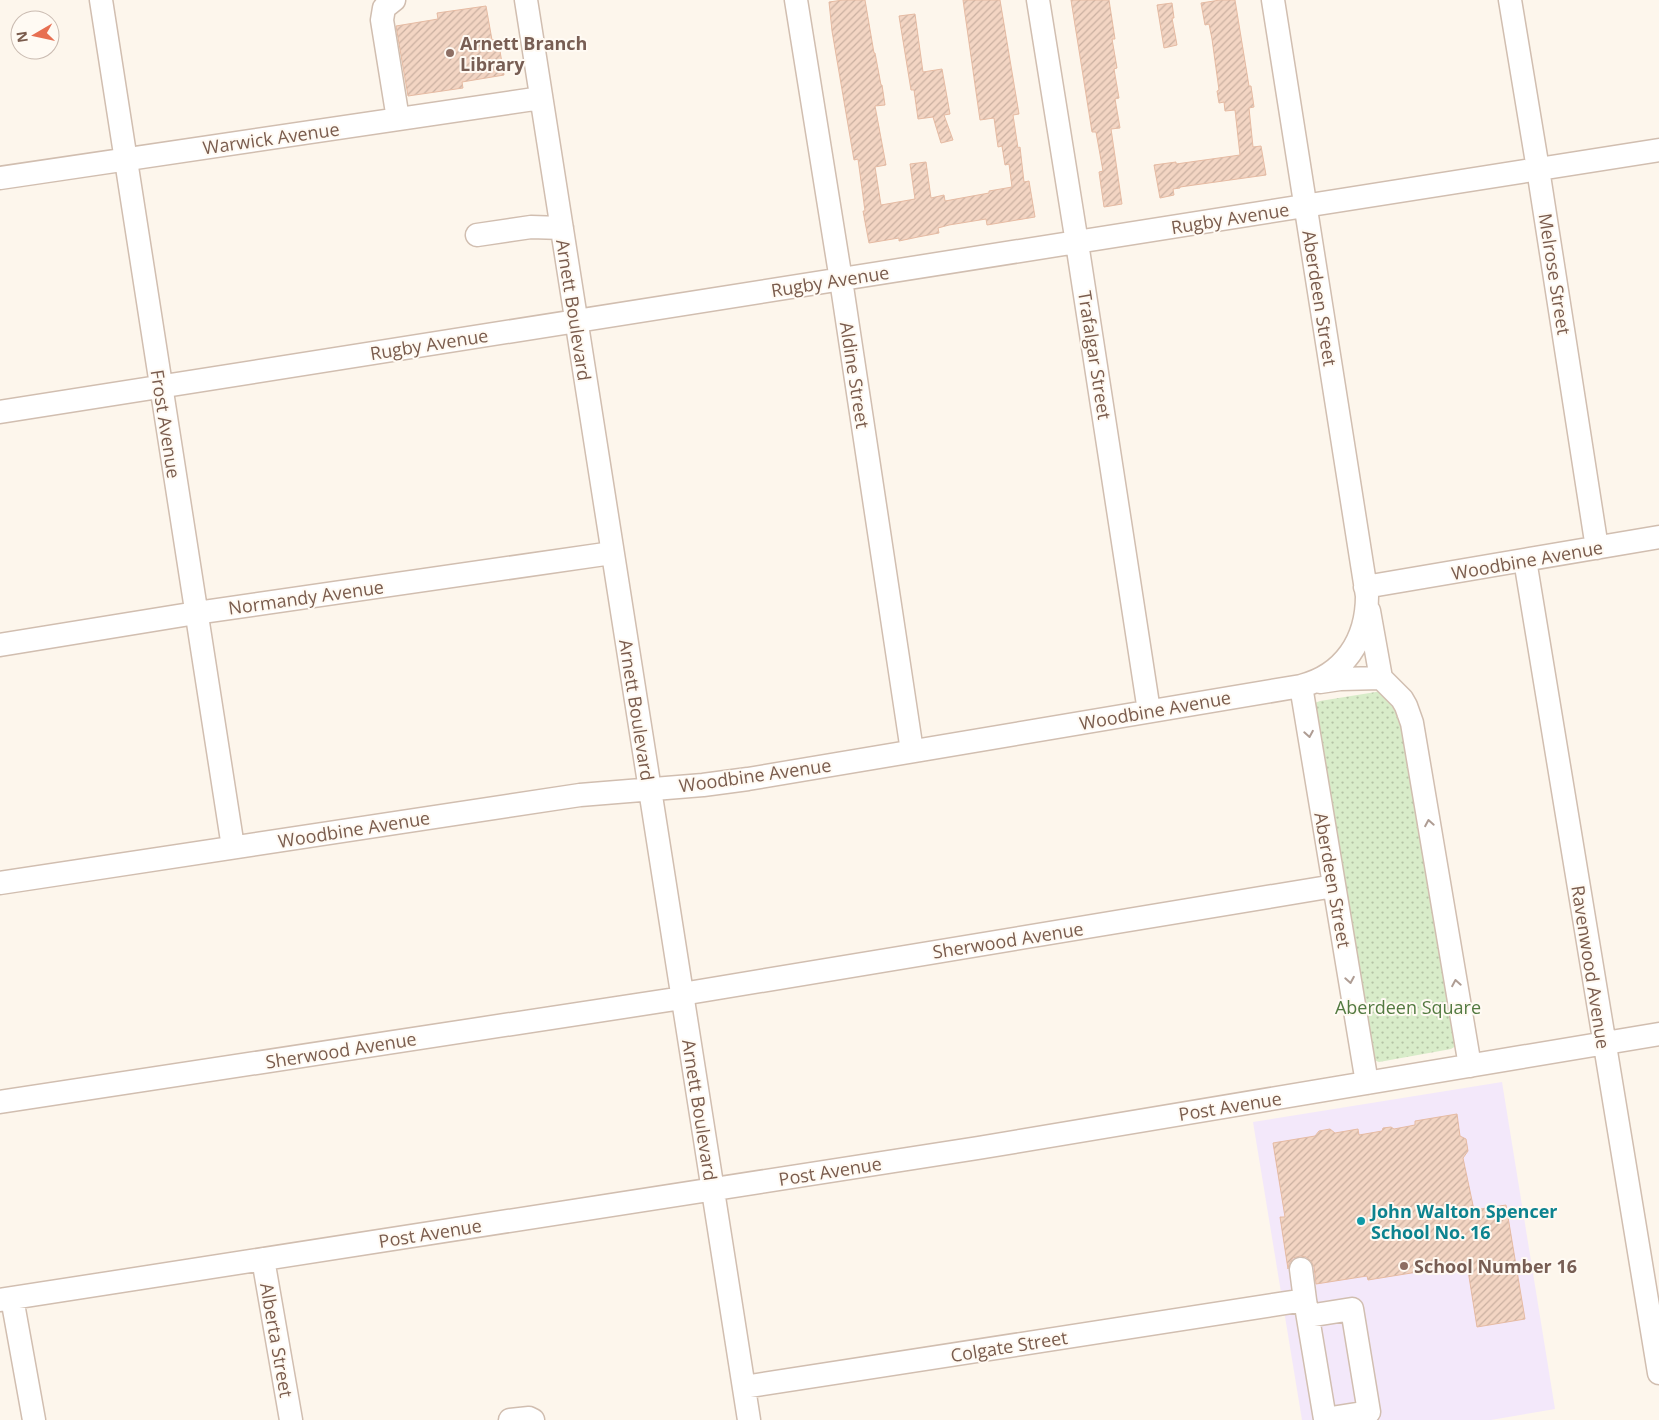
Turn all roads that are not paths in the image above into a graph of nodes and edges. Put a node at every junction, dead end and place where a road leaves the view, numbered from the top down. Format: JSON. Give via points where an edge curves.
{"nodes":[{"id":1,"x":100,"y":0,"type":"edge"},
{"id":2,"x":394,"y":0,"type":"edge"},
{"id":3,"x":526,"y":0,"type":"edge"},
{"id":4,"x":796,"y":0,"type":"edge"},
{"id":5,"x":1038,"y":0,"type":"edge"},
{"id":6,"x":1273,"y":0,"type":"edge"},
{"id":7,"x":1510,"y":0,"type":"edge"},
{"id":8,"x":541,"y":98,"type":"junction"},
{"id":9,"x":398,"y":119,"type":"junction"},
{"id":10,"x":1659,"y":150,"type":"edge"},
{"id":11,"x":125,"y":159,"type":"junction"},
{"id":12,"x":1538,"y":169,"type":"junction"},
{"id":13,"x":0,"y":178,"type":"edge"},
{"id":14,"x":1306,"y":206,"type":"junction"},
{"id":15,"x":562,"y":228,"type":"junction"},
{"id":16,"x":477,"y":235,"type":"dead end"},
{"id":17,"x":1077,"y":242,"type":"junction"},
{"id":18,"x":841,"y":280,"type":"junction"},
{"id":19,"x":576,"y":320,"type":"junction"},
{"id":20,"x":160,"y":388,"type":"junction"},
{"id":21,"x":0,"y":412,"type":"edge"},
{"id":22,"x":1659,"y":538,"type":"edge"},
{"id":23,"x":1597,"y":548,"type":"junction"},
{"id":24,"x":612,"y":553,"type":"junction"},
{"id":25,"x":1525,"y":560,"type":"junction"},
{"id":26,"x":1366,"y":592,"type":"junction"},
{"id":27,"x":196,"y":613,"type":"junction"},
{"id":28,"x":0,"y":644,"type":"edge"},
{"id":29,"x":1381,"y":678,"type":"junction"},
{"id":30,"x":1305,"y":685,"type":"junction"},
{"id":31,"x":1149,"y":711,"type":"junction"},
{"id":32,"x":912,"y":751,"type":"junction"},
{"id":33,"x":650,"y":789,"type":"junction"},
{"id":34,"x":233,"y":847,"type":"junction"},
{"id":35,"x":0,"y":883,"type":"edge"},
{"id":36,"x":1334,"y":886,"type":"junction"},
{"id":37,"x":682,"y":996,"type":"junction"},
{"id":38,"x":1659,"y":1034,"type":"edge"},
{"id":39,"x":1604,"y":1044,"type":"junction"},
{"id":40,"x":1470,"y":1066,"type":"junction"},
{"id":41,"x":1367,"y":1083,"type":"junction"},
{"id":42,"x":0,"y":1102,"type":"edge"},
{"id":43,"x":712,"y":1190,"type":"junction"},
{"id":44,"x":263,"y":1259,"type":"junction"},
{"id":45,"x":1301,"y":1269,"type":"dead end"},
{"id":46,"x":6,"y":1299,"type":"edge"},
{"id":47,"x":1306,"y":1308,"type":"junction"},
{"id":48,"x":1659,"y":1374,"type":"edge"},
{"id":49,"x":744,"y":1387,"type":"junction"},
{"id":50,"x":34,"y":1420,"type":"edge"},
{"id":51,"x":291,"y":1420,"type":"edge"},
{"id":52,"x":510,"y":1420,"type":"edge"},
{"id":53,"x":533,"y":1420,"type":"edge"},
{"id":54,"x":749,"y":1420,"type":"edge"}],
"edges":[{"from":1,"to":11,"type":"street","name":"Frost Avenue"},
{"from":2,"to":9,"type":"street","via":[[384,8],[382,20]]},
{"from":3,"to":8,"type":"street","name":"Arnett Boulevard"},
{"from":4,"to":18,"type":"street","name":"Aldine Street"},
{"from":5,"to":17,"type":"street","name":"Trafalgar Street"},
{"from":6,"to":14,"type":"street","name":"Aberdeen Street"},
{"from":7,"to":12,"type":"street","name":"Melrose Street"},
{"from":8,"to":9,"type":"street","name":"Warwick Avenue"},
{"from":8,"to":15,"type":"street","name":"Arnett Boulevard"},
{"from":9,"to":11,"type":"street","name":"Warwick Avenue"},
{"from":10,"to":12,"type":"street","name":"Rugby Avenue"},
{"from":11,"to":13,"type":"street","name":"Warwick Avenue"},
{"from":11,"to":20,"type":"street","name":"Frost Avenue"},
{"from":12,"to":14,"type":"street","name":"Rugby Avenue"},
{"from":12,"to":23,"type":"street","name":"Melrose Street"},
{"from":14,"to":17,"type":"street","name":"Rugby Avenue"},
{"from":14,"to":26,"type":"street","name":"Aberdeen Street"},
{"from":15,"to":16,"type":"street","via":[[532,227]]},
{"from":15,"to":19,"type":"street","name":"Arnett Boulevard"},
{"from":17,"to":18,"type":"street","name":"Rugby Avenue"},
{"from":17,"to":31,"type":"street","name":"Trafalgar Street"},
{"from":18,"to":19,"type":"street","name":"Rugby Avenue"},
{"from":18,"to":32,"type":"street","name":"Aldine Street"},
{"from":19,"to":20,"type":"street","name":"Rugby Avenue"},
{"from":19,"to":24,"type":"street","name":"Arnett Boulevard"},
{"from":20,"to":21,"type":"street","name":"Rugby Avenue"},
{"from":20,"to":27,"type":"street","name":"Frost Avenue"},
{"from":22,"to":23,"type":"street","name":"Woodbine Avenue"},
{"from":23,"to":25,"type":"street","name":"Woodbine Avenue"},
{"from":24,"to":27,"type":"street","name":"Normandy Avenue"},
{"from":24,"to":33,"type":"street","name":"Arnett Boulevard"},
{"from":25,"to":26,"type":"street","name":"Woodbine Avenue"},
{"from":25,"to":39,"type":"street","name":"Ravenwood Avenue"},
{"from":26,"to":29,"type":"street","name":"Aberdeen Street"},
{"from":26,"to":30,"type":"street","name":"Aberdeen Street","via":[[1364,626],[1351,651],[1333,672]]},
{"from":27,"to":28,"type":"street","name":"Normandy Avenue"},
{"from":27,"to":34,"type":"street","name":"Frost Avenue"},
{"from":29,"to":30,"type":"street","via":[[1340,679]]},
{"from":40,"to":29,"type":"street","one_way":true,"via":[[1412,723],[1402,699]]},
{"from":30,"to":31,"type":"street","name":"Woodbine Avenue"},
{"from":30,"to":36,"type":"street","name":"Aberdeen Street","one_way":true},
{"from":31,"to":32,"type":"street","name":"Woodbine Avenue"},
{"from":32,"to":33,"type":"street","name":"Woodbine Avenue","via":[[748,779]]},
{"from":33,"to":34,"type":"street","name":"Woodbine Avenue","via":[[580,795]]},
{"from":33,"to":37,"type":"street","name":"Arnett Boulevard"},
{"from":34,"to":35,"type":"street","name":"Woodbine Avenue"},
{"from":36,"to":37,"type":"street","name":"Sherwood Avenue"},
{"from":36,"to":41,"type":"street","name":"Aberdeen Street","one_way":true},
{"from":37,"to":42,"type":"street","name":"Sherwood Avenue"},
{"from":37,"to":43,"type":"street","name":"Arnett Boulevard"},
{"from":38,"to":39,"type":"street","name":"Post Avenue"},
{"from":39,"to":40,"type":"street","name":"Post Avenue"},
{"from":39,"to":48,"type":"street","name":"Ravenwood Avenue"},
{"from":40,"to":41,"type":"street","name":"Post Avenue"},
{"from":41,"to":43,"type":"street","name":"Post Avenue"},
{"from":43,"to":44,"type":"street","name":"Post Avenue"},
{"from":43,"to":49,"type":"street","name":"Arnett Boulevard"},
{"from":44,"to":46,"type":"street","name":"Post Avenue"},
{"from":44,"to":51,"type":"street","name":"Alberta Street"},
{"from":45,"to":47,"type":"street"},
{"from":46,"to":50,"type":"street"},
{"from":47,"to":47,"type":"street","name":"Colgate Street","via":[[1325,1419],[1369,1412],[1352,1309]]},
{"from":47,"to":49,"type":"street","name":"Colgate Street","via":[[1274,1305]]},
{"from":49,"to":54,"type":"street","name":"Arnett Boulevard"},
{"from":52,"to":53,"type":"street"}]}
